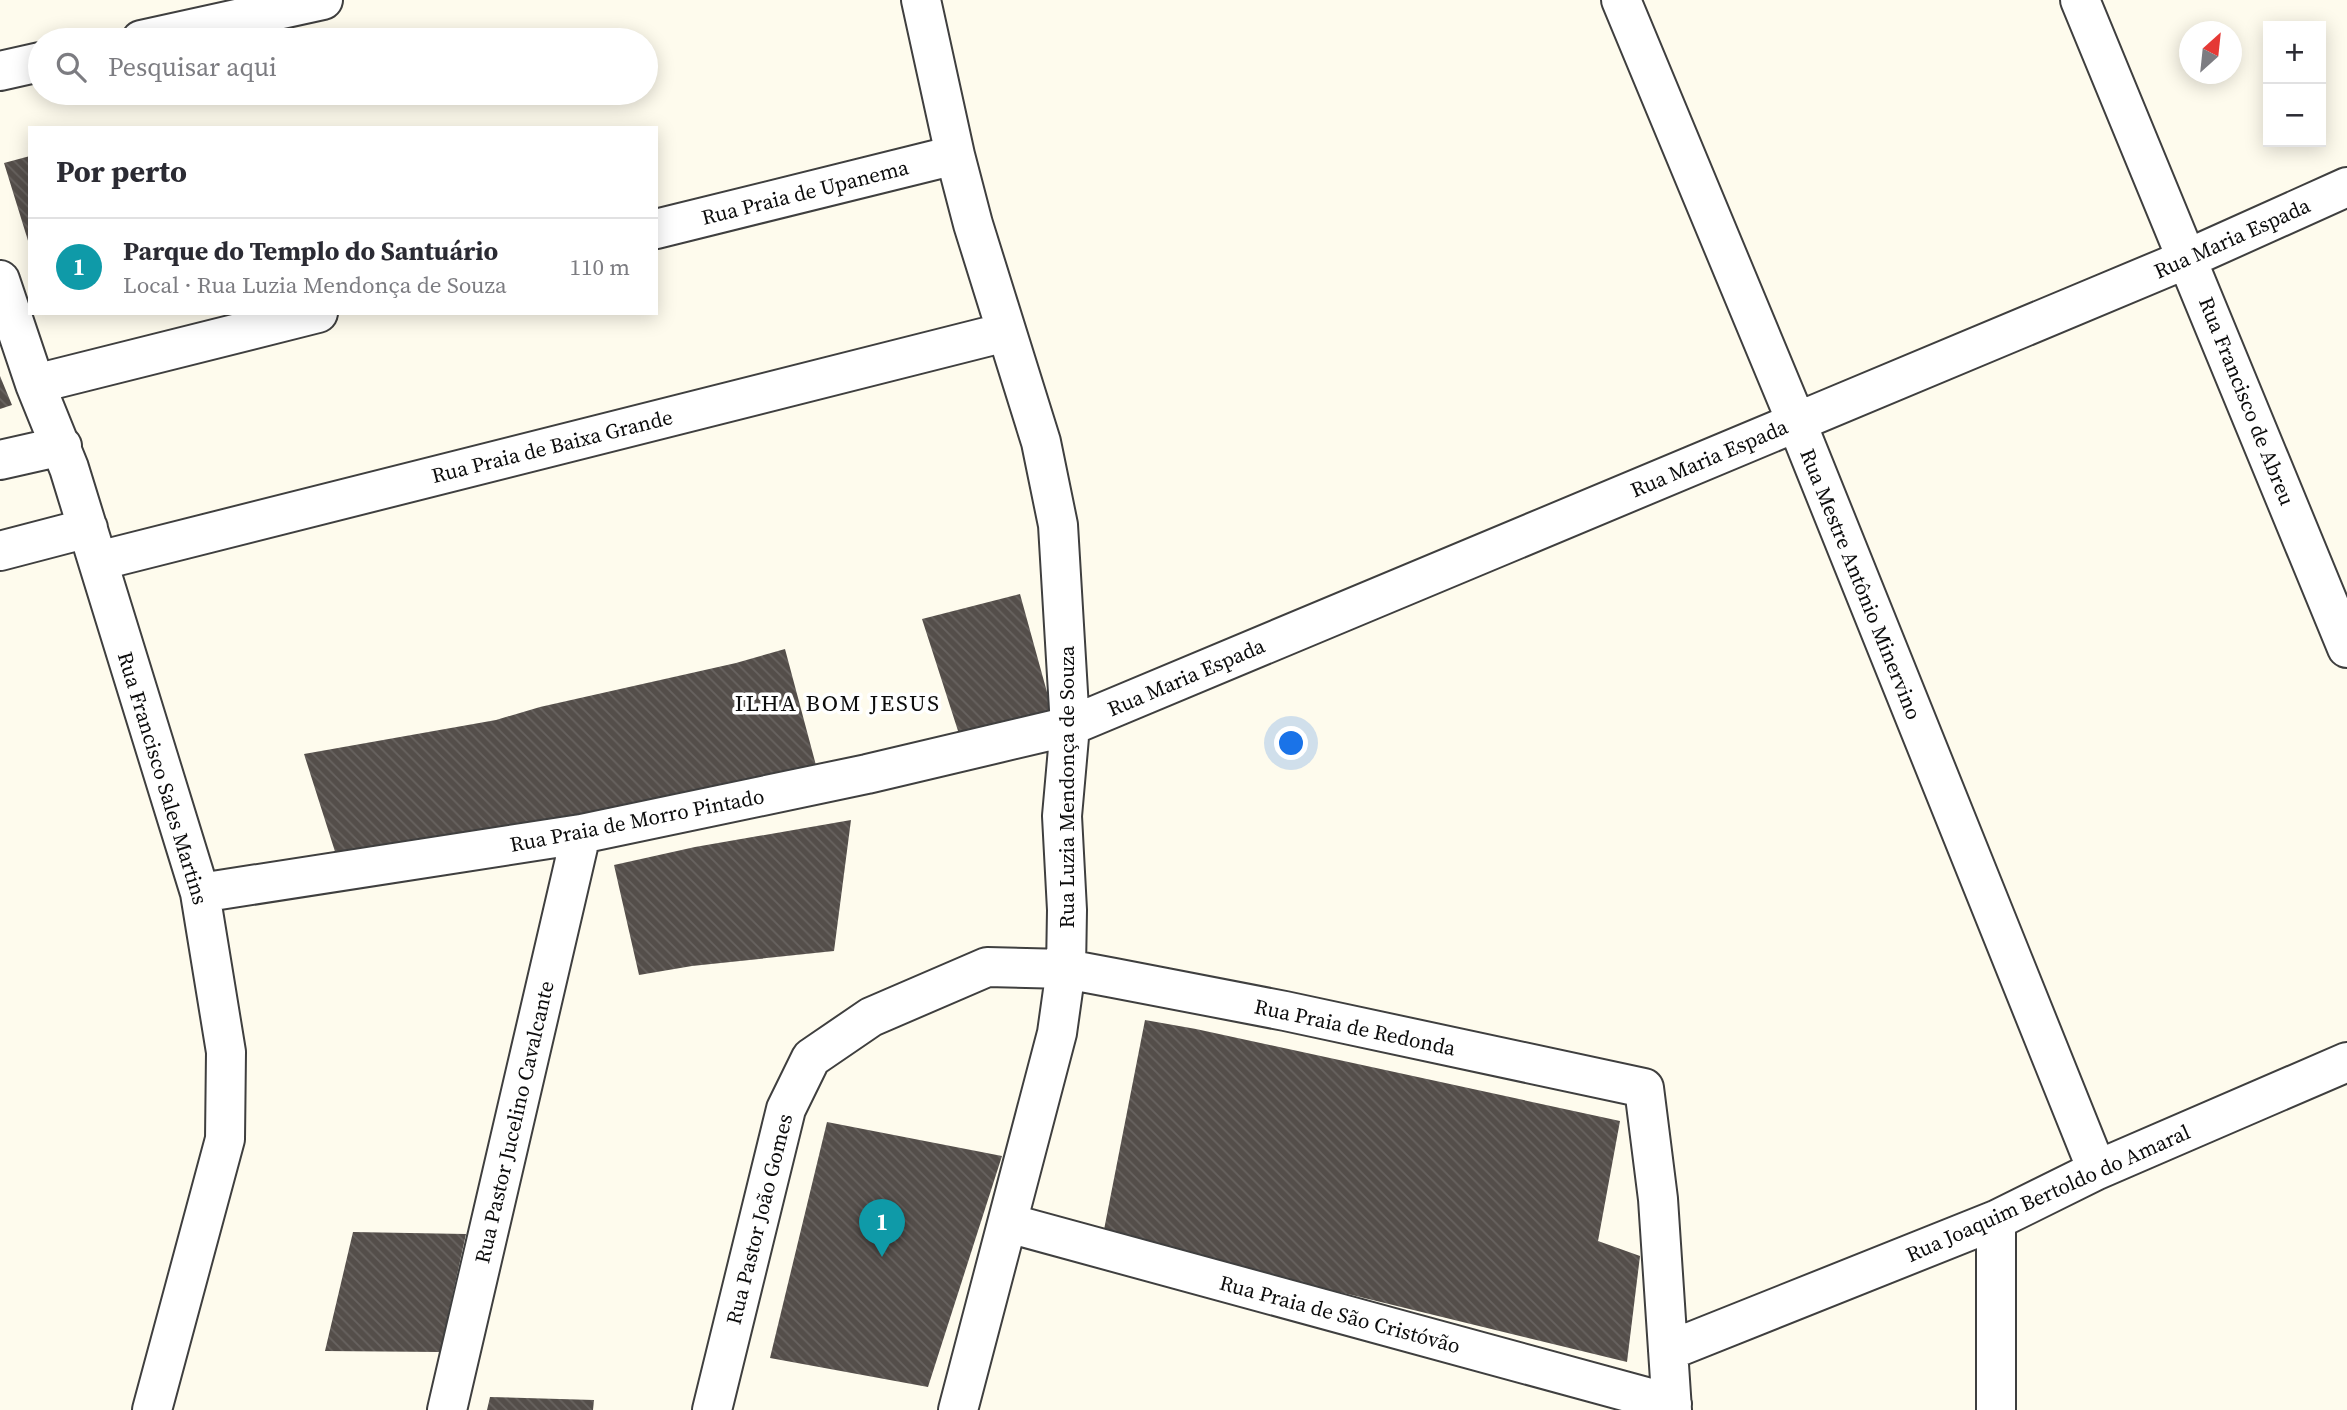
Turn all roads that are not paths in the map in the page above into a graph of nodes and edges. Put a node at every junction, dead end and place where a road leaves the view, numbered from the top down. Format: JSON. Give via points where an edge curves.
{"nodes":[{"id":1,"x":323,"y":0,"type":"edge"},
{"id":2,"x":921,"y":0,"type":"edge"},
{"id":3,"x":1621,"y":0,"type":"edge"},
{"id":4,"x":2080,"y":0,"type":"edge"},
{"id":5,"x":196,"y":28,"type":"edge"},
{"id":6,"x":28,"y":65,"type":"edge"},
{"id":7,"x":0,"y":71,"type":"edge"},
{"id":8,"x":955,"y":155,"type":"junction"},
{"id":9,"x":2347,"y":187,"type":"edge"},
{"id":10,"x":658,"y":229,"type":"edge"},
{"id":11,"x":2189,"y":258,"type":"junction"},
{"id":12,"x":0,"y":280,"type":"edge"},
{"id":13,"x":310,"y":315,"type":"edge"},
{"id":14,"x":1006,"y":332,"type":"junction"},
{"id":15,"x":35,"y":384,"type":"junction"},
{"id":16,"x":1796,"y":421,"type":"junction"},
{"id":17,"x":62,"y":446,"type":"junction"},
{"id":18,"x":0,"y":460,"type":"edge"},
{"id":19,"x":93,"y":545,"type":"junction"},
{"id":20,"x":0,"y":551,"type":"edge"},
{"id":21,"x":2347,"y":648,"type":"edge"},
{"id":22,"x":1070,"y":726,"type":"junction"},
{"id":23,"x":581,"y":834,"type":"junction"},
{"id":24,"x":200,"y":893,"type":"junction"},
{"id":25,"x":1066,"y":969,"type":"junction"},
{"id":26,"x":2347,"y":1062,"type":"edge"},
{"id":27,"x":2097,"y":1170,"type":"junction"},
{"id":28,"x":1996,"y":1220,"type":"junction"},
{"id":29,"x":1008,"y":1223,"type":"junction"},
{"id":30,"x":1668,"y":1351,"type":"junction"},
{"id":31,"x":1672,"y":1407,"type":"edge"},
{"id":32,"x":152,"y":1410,"type":"edge"},
{"id":33,"x":447,"y":1410,"type":"edge"},
{"id":34,"x":712,"y":1410,"type":"edge"},
{"id":35,"x":958,"y":1410,"type":"edge"},
{"id":36,"x":1996,"y":1410,"type":"edge"}],
"edges":[{"from":1,"to":5,"type":"street"},
{"from":2,"to":8,"type":"street","name":"Rua Luzia Mendonça de Souza"},
{"from":3,"to":16,"type":"street","name":"Rua Mestre Antônio Minervino"},
{"from":4,"to":11,"type":"street","name":"Rua Francisco de Abreu"},
{"from":6,"to":7,"type":"street"},
{"from":8,"to":10,"type":"street","name":"Rua Praia de Upanema"},
{"from":8,"to":14,"type":"street","name":"Rua Luzia Mendonça de Souza"},
{"from":9,"to":11,"type":"street","name":"Rua Maria Espada"},
{"from":11,"to":16,"type":"street","name":"Rua Maria Espada"},
{"from":11,"to":21,"type":"street","name":"Rua Francisco de Abreu"},
{"from":12,"to":15,"type":"street","name":"Rua Francisco Sales Martins"},
{"from":13,"to":15,"type":"street"},
{"from":14,"to":19,"type":"street","name":"Rua Praia de Baixa Grande"},
{"from":14,"to":22,"type":"street","name":"Rua Luzia Mendonça de Souza","via":[[1041,442],[1058,525]]},
{"from":15,"to":17,"type":"street","name":"Rua Francisco Sales Martins"},
{"from":16,"to":22,"type":"street","name":"Rua Maria Espada"},
{"from":16,"to":27,"type":"street","name":"Rua Mestre Antônio Minervino"},
{"from":17,"to":18,"type":"street"},
{"from":17,"to":19,"type":"street","name":"Rua Francisco Sales Martins"},
{"from":19,"to":20,"type":"street","name":"Rua Praia de Baixa Grande"},
{"from":19,"to":24,"type":"street","name":"Rua Francisco Sales Martins"},
{"from":22,"to":23,"type":"street","name":"Rua Praia de Morro Pintado"},
{"from":22,"to":25,"type":"street","name":"Rua Luzia Mendonça de Souza","via":[[1062,816]]},
{"from":23,"to":24,"type":"street","name":"Rua Praia de Morro Pintado"},
{"from":23,"to":33,"type":"street","name":"Rua Pastor Jucelino Cavalcante"},
{"from":24,"to":32,"type":"street","name":"Rua Francisco Sales Martins","via":[[226,1052],[225,1139]]},
{"from":25,"to":29,"type":"street","name":"Rua Luzia Mendonça de Souza","via":[[1057,1033]]},
{"from":25,"to":30,"type":"street","name":"Rua Praia de Redonda","via":[[1644,1088],[1658,1199]]},
{"from":25,"to":34,"type":"street","name":"Rua Pastor João Gomes","via":[[986,967],[871,1017],[811,1058],[786,1109]]},
{"from":26,"to":27,"type":"street","name":"Rua Joaquim Bertoldo do Amaral"},
{"from":27,"to":28,"type":"street","name":"Rua Joaquim Bertoldo do Amaral"},
{"from":28,"to":30,"type":"street","name":"Rua Joaquim Bertoldo do Amaral"},
{"from":28,"to":36,"type":"street"},
{"from":29,"to":31,"type":"street","name":"Rua Praia de São Cristóvão"},
{"from":29,"to":35,"type":"street","name":"Rua Luzia Mendonça de Souza"},
{"from":30,"to":31,"type":"street"}]}
